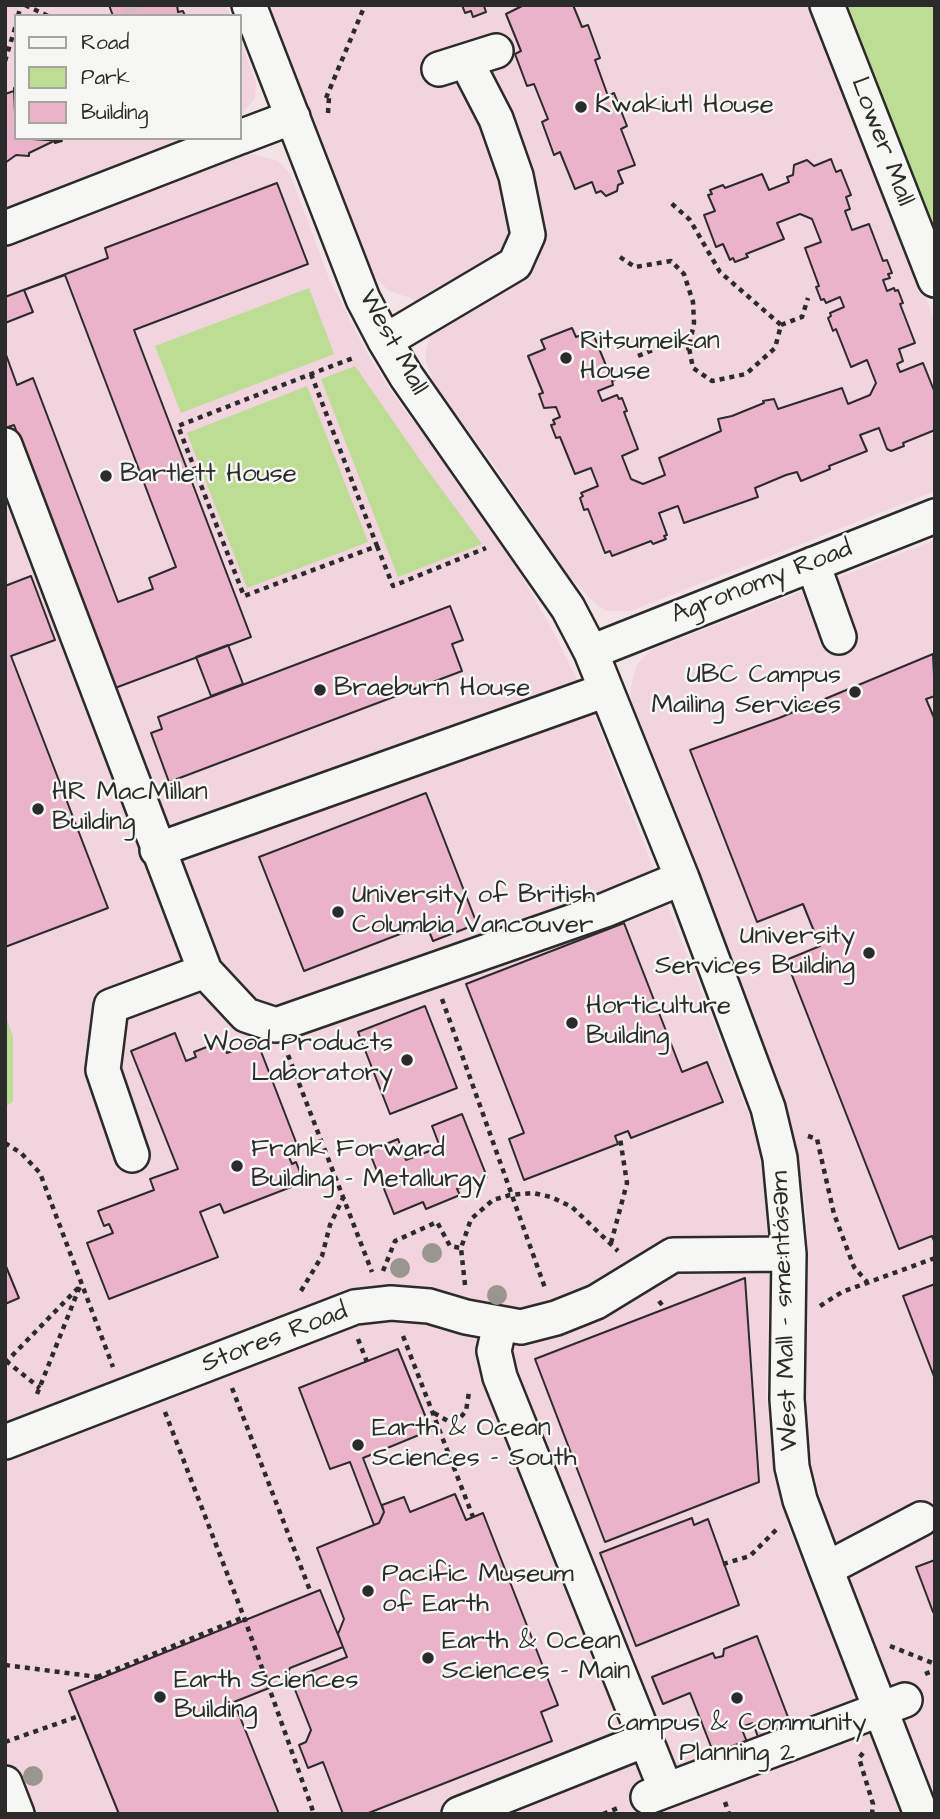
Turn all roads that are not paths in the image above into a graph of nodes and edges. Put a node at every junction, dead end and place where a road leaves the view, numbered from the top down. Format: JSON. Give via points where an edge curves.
{"nodes":[{"id":1,"x":249,"y":5,"type":"edge"},
{"id":2,"x":827,"y":5,"type":"edge"},
{"id":3,"x":467,"y":60,"type":"dead end"},
{"id":4,"x":293,"y":117,"type":"junction"},
{"id":5,"x":242,"y":136,"type":"edge"},
{"id":6,"x":233,"y":140,"type":"edge"},
{"id":7,"x":5,"y":228,"type":"edge"},
{"id":8,"x":935,"y":279,"type":"edge"},
{"id":9,"x":385,"y":341,"type":"junction"},
{"id":10,"x":5,"y":445,"type":"edge"},
{"id":11,"x":935,"y":516,"type":"edge"},
{"id":12,"x":813,"y":564,"type":"junction"},
{"id":13,"x":839,"y":637,"type":"dead end"},
{"id":14,"x":591,"y":652,"type":"junction"},
{"id":15,"x":606,"y":690,"type":"junction"},
{"id":16,"x":157,"y":850,"type":"junction"},
{"id":17,"x":682,"y":878,"type":"junction"},
{"id":18,"x":205,"y":971,"type":"junction"},
{"id":19,"x":132,"y":1155,"type":"dead end"},
{"id":20,"x":789,"y":1254,"type":"junction"},
{"id":21,"x":500,"y":1324,"type":"junction"},
{"id":22,"x":12,"y":1441,"type":"edge"},
{"id":23,"x":921,"y":1519,"type":"dead end"},
{"id":24,"x":826,"y":1569,"type":"junction"},
{"id":25,"x":892,"y":1705,"type":"junction"},
{"id":26,"x":645,"y":1741,"type":"junction"},
{"id":27,"x":5,"y":1783,"type":"edge"},
{"id":28,"x":17,"y":1814,"type":"edge"},
{"id":29,"x":459,"y":1814,"type":"edge"},
{"id":30,"x":921,"y":1814,"type":"edge"}],
"edges":[{"from":1,"to":4,"type":"street","name":"West Mall"},
{"from":2,"to":8,"type":"street","name":"Lower Mall"},
{"from":3,"to":9,"type":"street","via":[[496,119],[516,176],[528,235],[515,264]]},
{"from":4,"to":5,"type":"street"},
{"from":4,"to":9,"type":"street","name":"West Mall","via":[[363,299]]},
{"from":6,"to":7,"type":"street"},
{"from":9,"to":14,"type":"street","name":"West Mall","via":[[568,608]]},
{"from":10,"to":16,"type":"street"},
{"from":11,"to":12,"type":"street","name":"Agronomy Road"},
{"from":12,"to":13,"type":"street"},
{"from":12,"to":14,"type":"street","name":"Agronomy Road"},
{"from":14,"to":15,"type":"street","name":"West Mall - sme:ntásəm"},
{"from":15,"to":16,"type":"street"},
{"from":15,"to":17,"type":"street","name":"West Mall - sme:ntásəm"},
{"from":16,"to":18,"type":"street"},
{"from":17,"to":18,"type":"street","via":[[605,910],[276,1025],[246,1015]]},
{"from":17,"to":20,"type":"street","name":"West Mall - sme:ntásəm","via":[[768,1108],[780,1158]]},
{"from":18,"to":19,"type":"street","via":[[111,1006],[103,1070]]},
{"from":20,"to":21,"type":"street","name":"Stores Road","via":[[673,1255],[596,1302],[556,1318],[521,1327]]},
{"from":20,"to":24,"type":"street","name":"West Mall - sme:ntásəm","via":[[788,1436],[800,1500]]},
{"from":21,"to":22,"type":"street","name":"Stores Road","via":[[429,1306],[391,1303],[355,1307]]},
{"from":21,"to":26,"type":"street","via":[[494,1351],[499,1377]]},
{"from":23,"to":24,"type":"street"},
{"from":24,"to":25,"type":"street","name":"West Mall - sme:ntásəm"},
{"from":25,"to":26,"type":"street","via":[[645,1797]]},
{"from":25,"to":30,"type":"street","name":"West Mall - sme:ntásəm"},
{"from":26,"to":29,"type":"street"},
{"from":27,"to":28,"type":"street"}]}
